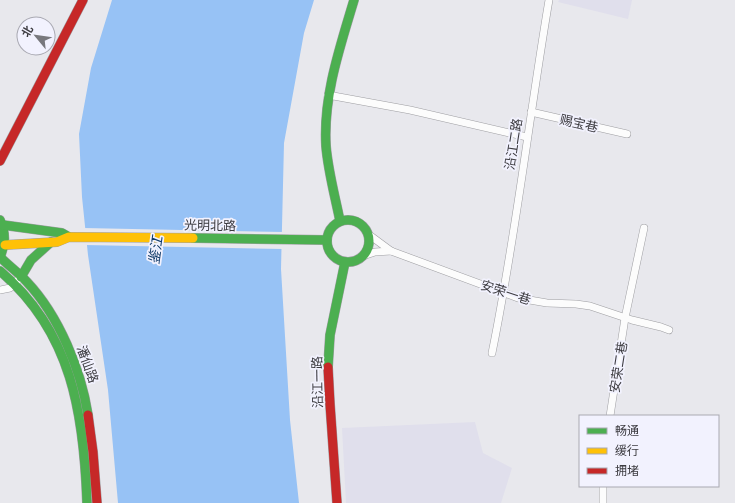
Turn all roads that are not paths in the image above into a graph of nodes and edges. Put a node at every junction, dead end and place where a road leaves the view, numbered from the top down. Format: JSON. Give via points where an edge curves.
{"nodes":[{"id":1,"x":83,"y":0,"type":"edge"},
{"id":2,"x":354,"y":0,"type":"edge"},
{"id":3,"x":550,"y":0,"type":"edge"},
{"id":4,"x":328,"y":95,"type":"junction"},
{"id":5,"x":531,"y":112,"type":"junction"},
{"id":6,"x":628,"y":134,"type":"dead end"},
{"id":7,"x":527,"y":137,"type":"junction"},
{"id":8,"x":0,"y":161,"type":"edge"},
{"id":9,"x":340,"y":221,"type":"junction"},
{"id":10,"x":1,"y":222,"type":"edge"},
{"id":11,"x":644,"y":228,"type":"dead end"},
{"id":12,"x":368,"y":234,"type":"junction"},
{"id":13,"x":69,"y":236,"type":"junction"},
{"id":14,"x":327,"y":240,"type":"junction"},
{"id":15,"x":51,"y":242,"type":"junction"},
{"id":16,"x":4,"y":245,"type":"junction"},
{"id":17,"x":391,"y":251,"type":"junction"},
{"id":18,"x":363,"y":256,"type":"junction"},
{"id":19,"x":0,"y":257,"type":"edge"},
{"id":20,"x":345,"y":262,"type":"junction"},
{"id":21,"x":0,"y":271,"type":"edge"},
{"id":22,"x":18,"y":280,"type":"junction"},
{"id":23,"x":0,"y":290,"type":"edge"},
{"id":24,"x":504,"y":292,"type":"junction"},
{"id":25,"x":626,"y":318,"type":"junction"},
{"id":26,"x":669,"y":330,"type":"dead end"},
{"id":27,"x":492,"y":352,"type":"dead end"},
{"id":28,"x":610,"y":415,"type":"edge"},
{"id":29,"x":603,"y":487,"type":"edge"},
{"id":30,"x":87,"y":503,"type":"edge"},
{"id":31,"x":97,"y":503,"type":"edge"},
{"id":32,"x":337,"y":503,"type":"edge"},
{"id":33,"x":603,"y":503,"type":"edge"}],
"edges":[{"from":1,"to":8,"type":"street"},
{"from":2,"to":4,"type":"street"},
{"from":3,"to":5,"type":"street","name":"沿江二路"},
{"from":4,"to":7,"type":"street","via":[[410,110]]},
{"from":4,"to":9,"type":"street","via":[[326,146]]},
{"from":5,"to":6,"type":"street","name":"赐宝巷"},
{"from":5,"to":7,"type":"street","name":"沿江二路"},
{"from":7,"to":24,"type":"street","name":"沿江二路"},
{"from":9,"to":12,"type":"street","via":[[354,220],[360,223]]},
{"from":9,"to":14,"type":"street","via":[[331,229]]},
{"from":10,"to":13,"type":"street","name":"光明北路"},
{"from":10,"to":16,"type":"street","name":"光明北路","via":[[5,235]]},
{"from":11,"to":25,"type":"street"},
{"from":12,"to":17,"type":"street"},
{"from":12,"to":18,"type":"street","via":[[369,246]]},
{"from":13,"to":14,"type":"street","name":"光明北路"},
{"from":13,"to":15,"type":"street","name":"光明北路"},
{"from":14,"to":20,"type":"street","via":[[334,256]]},
{"from":15,"to":16,"type":"street","name":"光明北路"},
{"from":15,"to":22,"type":"street","via":[[31,260]]},
{"from":16,"to":19,"type":"street","name":"光明北路"},
{"from":17,"to":18,"type":"street"},
{"from":17,"to":24,"type":"street","name":"安荣一巷"},
{"from":18,"to":20,"type":"street","via":[[352,262]]},
{"from":19,"to":22,"type":"street","name":"潘仙路"},
{"from":20,"to":32,"type":"street","name":"沿江一路","via":[[331,330],[329,354],[330,413]]},
{"from":21,"to":22,"type":"street","name":"潘仙路"},
{"from":22,"to":23,"type":"street","via":[[10,288]]},
{"from":22,"to":30,"type":"street","name":"潘仙路","via":[[56,344],[76,397],[81,424]]},
{"from":22,"to":31,"type":"street","name":"潘仙路","via":[[26,281],[40,299],[76,366],[89,413]]},
{"from":24,"to":25,"type":"street","name":"安荣一巷","via":[[534,302],[590,306]]},
{"from":24,"to":27,"type":"street","name":"沿江二路"},
{"from":25,"to":26,"type":"street","name":"安荣一巷"},
{"from":25,"to":28,"type":"street","name":"安荣二巷"},
{"from":29,"to":33,"type":"street"}]}
